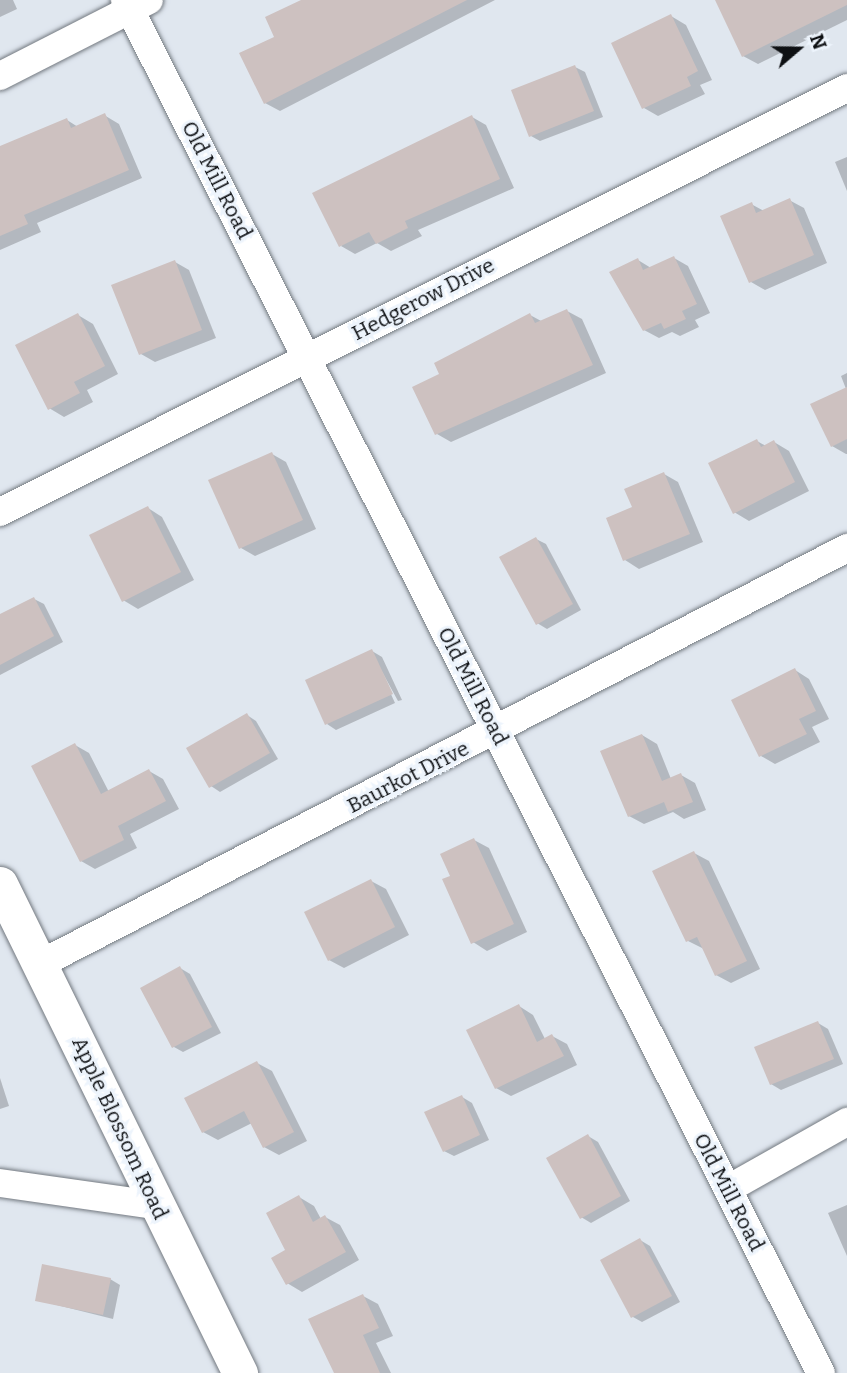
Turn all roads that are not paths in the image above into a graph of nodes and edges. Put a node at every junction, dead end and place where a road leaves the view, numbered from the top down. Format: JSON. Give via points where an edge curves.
{"nodes":[{"id":1,"x":134,"y":3,"type":"edge"},
{"id":2,"x":0,"y":76,"type":"edge"},
{"id":3,"x":847,"y":88,"type":"edge"},
{"id":4,"x":308,"y":357,"type":"junction"},
{"id":5,"x":0,"y":512,"type":"edge"},
{"id":6,"x":847,"y":548,"type":"edge"},
{"id":7,"x":496,"y":732,"type":"junction"},
{"id":8,"x":0,"y":884,"type":"edge"},
{"id":9,"x":42,"y":963,"type":"junction"},
{"id":10,"x":847,"y":1122,"type":"edge"},
{"id":11,"x":0,"y":1183,"type":"edge"},
{"id":12,"x":728,"y":1189,"type":"junction"},
{"id":13,"x":155,"y":1205,"type":"junction"},
{"id":14,"x":240,"y":1373,"type":"edge"},
{"id":15,"x":821,"y":1373,"type":"edge"}],
"edges":[{"from":1,"to":2,"type":"street"},
{"from":1,"to":4,"type":"street","name":"Old Mill Road"},
{"from":3,"to":4,"type":"street","name":"Hedgerow Drive"},
{"from":4,"to":5,"type":"street","name":"Hedgerow Drive"},
{"from":4,"to":7,"type":"street","name":"Old Mill Road"},
{"from":6,"to":7,"type":"street","name":"Baurkot Drive"},
{"from":7,"to":9,"type":"street","name":"Baurkot Drive"},
{"from":7,"to":12,"type":"street","name":"Old Mill Road"},
{"from":8,"to":9,"type":"street","name":"Apple Blossom Road"},
{"from":9,"to":13,"type":"street","name":"Apple Blossom Road"},
{"from":10,"to":12,"type":"street"},
{"from":11,"to":13,"type":"street"},
{"from":12,"to":15,"type":"street","name":"Old Mill Road"},
{"from":13,"to":14,"type":"street","name":"Apple Blossom Road"}]}
